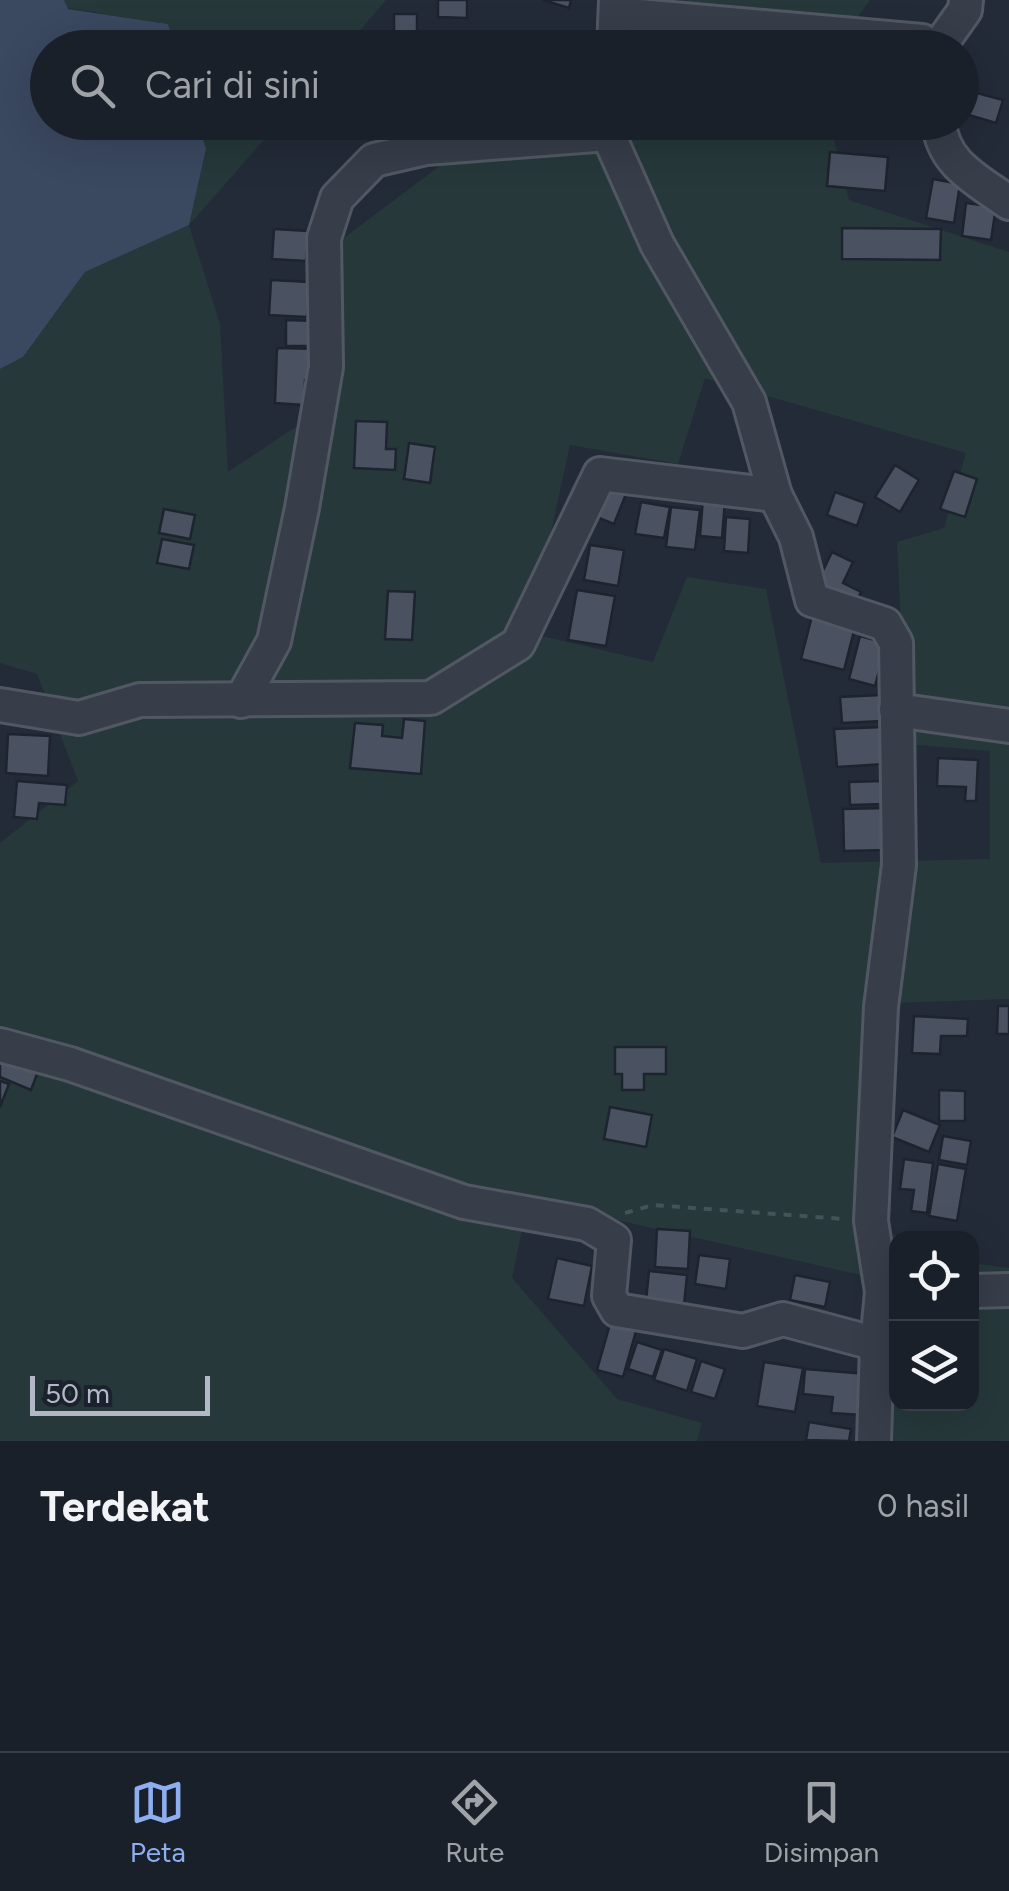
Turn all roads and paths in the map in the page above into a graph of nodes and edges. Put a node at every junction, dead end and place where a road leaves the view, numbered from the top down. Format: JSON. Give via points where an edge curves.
{"nodes":[{"id":1,"x":966,"y":0,"type":"edge"},
{"id":2,"x":616,"y":7,"type":"edge"},
{"id":3,"x":823,"y":30,"type":"edge"},
{"id":4,"x":951,"y":30,"type":"edge"},
{"id":5,"x":499,"y":140,"type":"edge"},
{"id":6,"x":613,"y":140,"type":"edge"},
{"id":7,"x":942,"y":140,"type":"edge"},
{"id":8,"x":1009,"y":203,"type":"edge"},
{"id":9,"x":775,"y":495,"type":"junction"},
{"id":10,"x":242,"y":701,"type":"junction"},
{"id":11,"x":0,"y":705,"type":"edge"},
{"id":12,"x":896,"y":710,"type":"junction"},
{"id":13,"x":1009,"y":726,"type":"edge"},
{"id":14,"x":0,"y":1045,"type":"edge"},
{"id":15,"x":871,"y":1221,"type":"junction"},
{"id":16,"x":587,"y":1224,"type":"junction"},
{"id":17,"x":1009,"y":1290,"type":"edge"},
{"id":18,"x":979,"y":1291,"type":"edge"},
{"id":19,"x":889,"y":1292,"type":"edge"},
{"id":20,"x":877,"y":1344,"type":"junction"},
{"id":21,"x":874,"y":1441,"type":"edge"}],
"edges":[{"from":1,"to":4,"type":"street"},
{"from":2,"to":3,"type":"street"},
{"from":5,"to":10,"type":"street","via":[[374,160],[337,198],[324,238],[326,366],[302,508],[274,641]]},
{"from":6,"to":9,"type":"street","via":[[657,244],[750,402]]},
{"from":7,"to":8,"type":"street","via":[[950,158]]},
{"from":9,"to":10,"type":"street","via":[[600,474],[518,644],[431,698]]},
{"from":9,"to":12,"type":"street","via":[[796,537],[812,600],[885,624],[896,642]]},
{"from":10,"to":11,"type":"street","via":[[140,700],[78,718]]},
{"from":12,"to":13,"type":"street"},
{"from":12,"to":15,"type":"street","via":[[899,865],[881,1006]]},
{"from":14,"to":16,"type":"street","via":[[464,1202]]},
{"from":15,"to":16,"type":"path","via":[[653,1205]]},
{"from":15,"to":19,"type":"street"},
{"from":16,"to":20,"type":"street","via":[[614,1240],[609,1296],[617,1310],[743,1330],[783,1319]]},
{"from":17,"to":18,"type":"street"},
{"from":19,"to":20,"type":"street"},
{"from":20,"to":21,"type":"street"}]}
